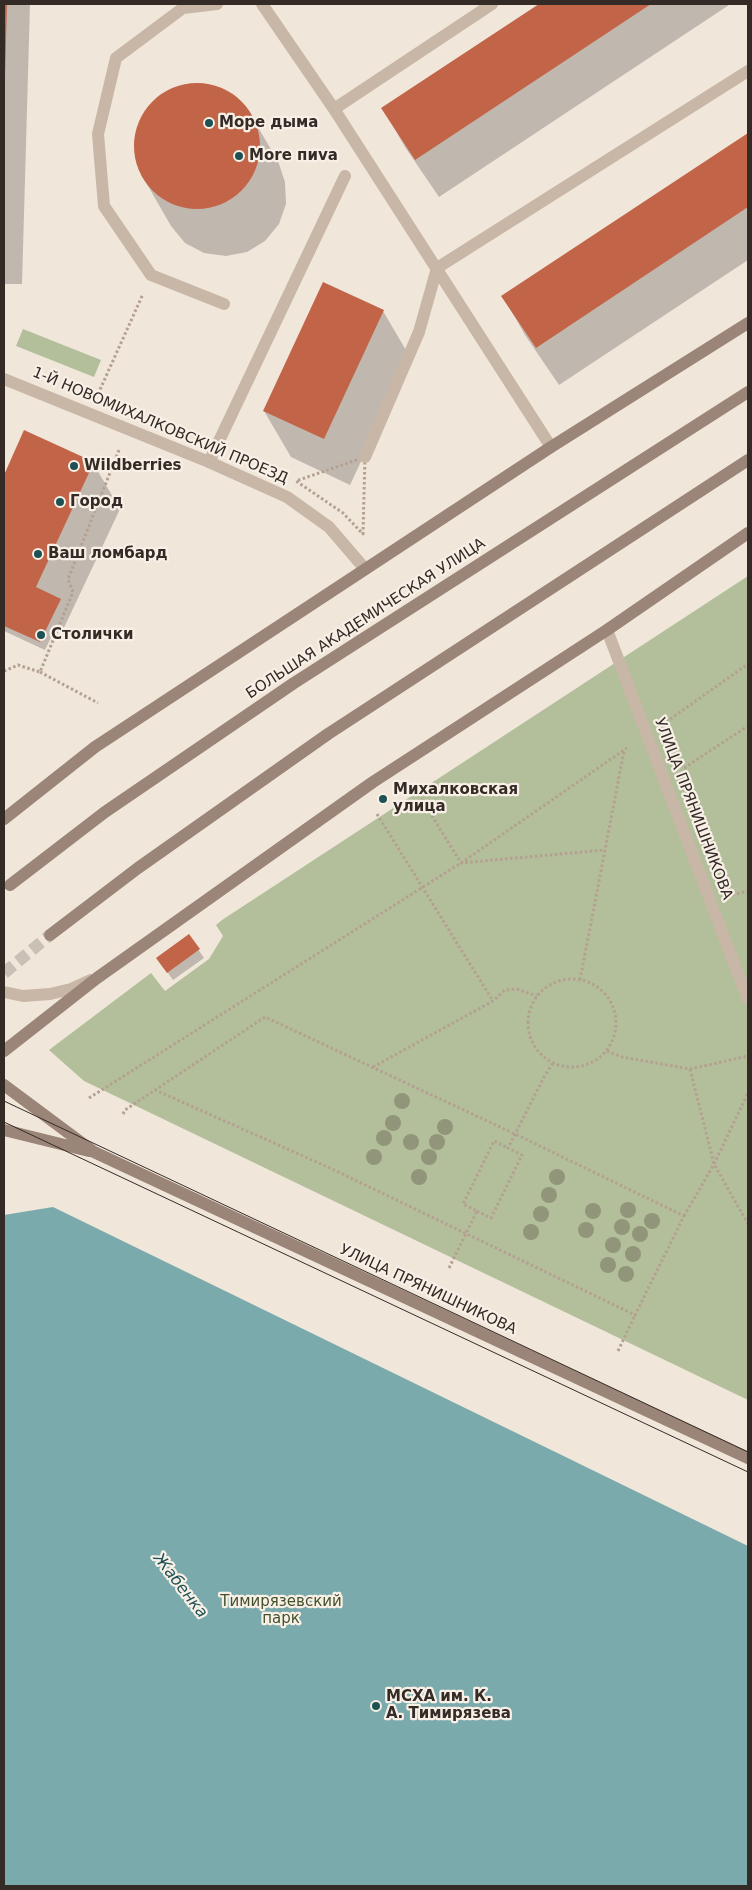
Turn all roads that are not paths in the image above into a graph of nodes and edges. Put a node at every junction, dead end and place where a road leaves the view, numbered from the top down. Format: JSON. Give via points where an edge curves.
{"nodes":[{"id":1,"x":216,"y":4,"type":"edge"},
{"id":2,"x":262,"y":4,"type":"edge"},
{"id":3,"x":492,"y":4,"type":"edge"},
{"id":4,"x":748,"y":71,"type":"edge"},
{"id":5,"x":334,"y":110,"type":"junction"},
{"id":6,"x":345,"y":176,"type":"dead end"},
{"id":7,"x":437,"y":268,"type":"junction"},
{"id":8,"x":224,"y":304,"type":"dead end"},
{"id":9,"x":748,"y":323,"type":"edge"},
{"id":10,"x":4,"y":379,"type":"edge"},
{"id":11,"x":748,"y":392,"type":"edge"},
{"id":12,"x":551,"y":447,"type":"junction"},
{"id":13,"x":365,"y":457,"type":"road end"},
{"id":14,"x":748,"y":460,"type":"edge"},
{"id":15,"x":209,"y":462,"type":"junction"},
{"id":16,"x":748,"y":533,"type":"edge"},
{"id":17,"x":365,"y":569,"type":"junction"},
{"id":18,"x":607,"y":630,"type":"junction"},
{"id":19,"x":4,"y":819,"type":"edge"},
{"id":20,"x":10,"y":885,"type":"dead end"},
{"id":21,"x":50,"y":935,"type":"tunnel mouth"},
{"id":22,"x":97,"y":978,"type":"junction"},
{"id":23,"x":4,"y":992,"type":"edge"},
{"id":24,"x":748,"y":1000,"type":"edge"},
{"id":25,"x":4,"y":1051,"type":"edge"},
{"id":26,"x":4,"y":1085,"type":"edge"},
{"id":27,"x":4,"y":1130,"type":"edge"},
{"id":28,"x":94,"y":1152,"type":"junction"},
{"id":29,"x":748,"y":1458,"type":"edge"}],
"edges":[{"from":1,"to":8,"type":"street","via":[[183,8],[116,58],[98,134],[104,206],[151,276]]},
{"from":2,"to":5,"type":"street"},
{"from":3,"to":5,"type":"street"},
{"from":4,"to":7,"type":"street"},
{"from":5,"to":7,"type":"street"},
{"from":6,"to":15,"type":"street"},
{"from":7,"to":12,"type":"street"},
{"from":7,"to":13,"type":"street","via":[[419,332]]},
{"from":9,"to":12,"type":"main road"},
{"from":10,"to":15,"type":"street","name":"1-Й НОВОМИХАЛКОВСКИЙ ПРОЕЗД"},
{"from":11,"to":20,"type":"main road","name":"БОЛЬШАЯ АКАДЕМИЧЕСКАЯ УЛИЦА","via":[[286,689],[105,812]]},
{"from":12,"to":17,"type":"main road"},
{"from":14,"to":21,"type":"main road","via":[[328,734],[138,868]]},
{"from":15,"to":17,"type":"street","name":"1-Й НОВОМИХАЛКОВСКИЙ ПРОЕЗД","via":[[287,497],[329,527]]},
{"from":16,"to":18,"type":"main road"},
{"from":17,"to":19,"type":"main road","via":[[96,747]]},
{"from":18,"to":22,"type":"main road","via":[[373,782]]},
{"from":18,"to":24,"type":"street","name":"УЛИЦА ПРЯНИШНИКОВА"},
{"from":22,"to":23,"type":"street","via":[[50,994],[23,996]]},
{"from":22,"to":25,"type":"main road"},
{"from":26,"to":28,"type":"main road","name":"УЛИЦА ПРЯНИШНИКОВА"},
{"from":27,"to":28,"type":"main road","name":"УЛИЦА ПРЯНИШНИКОВА"},
{"from":28,"to":29,"type":"main road","name":"УЛИЦА ПРЯНИШНИКОВА"}]}
